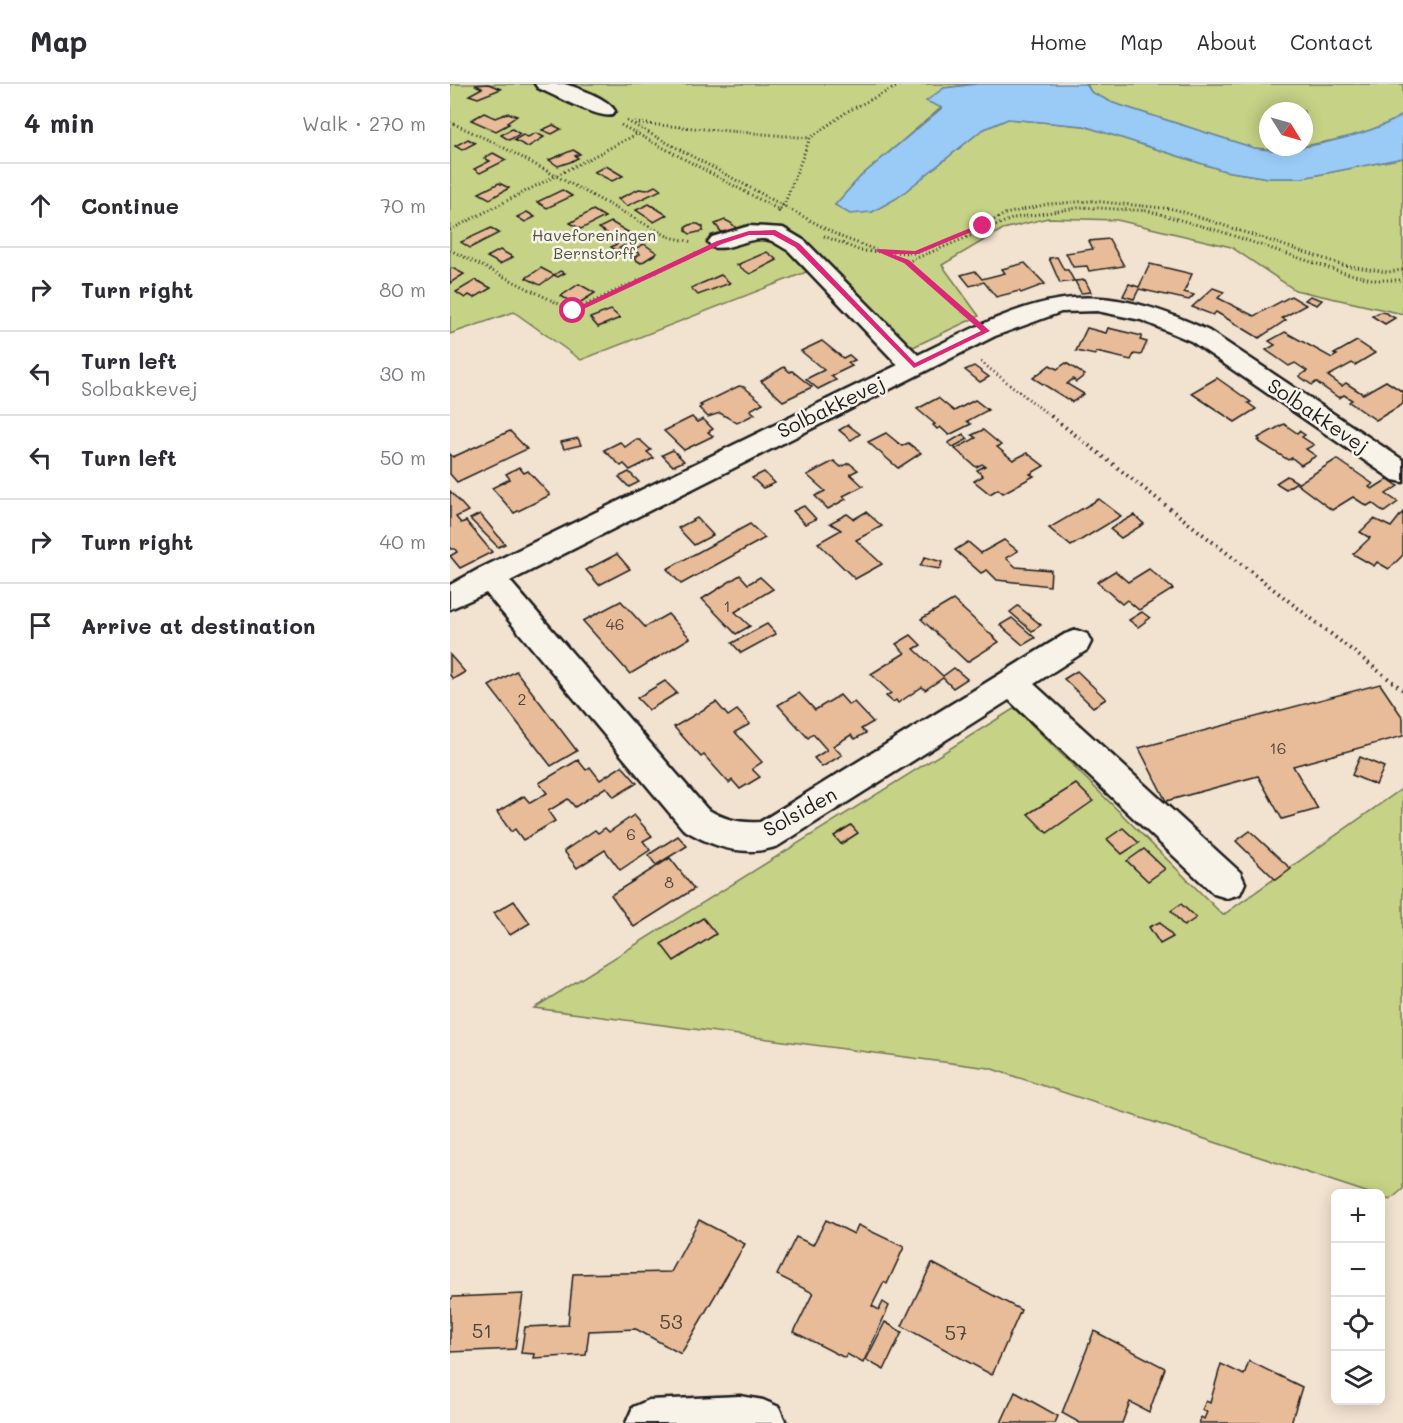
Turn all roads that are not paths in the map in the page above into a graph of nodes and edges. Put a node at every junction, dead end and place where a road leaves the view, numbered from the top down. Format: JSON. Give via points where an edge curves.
{"nodes":[{"id":1,"x":545,"y":84,"type":"edge"},
{"id":2,"x":611,"y":117,"type":"road end"},
{"id":3,"x":720,"y":242,"type":"road end"},
{"id":4,"x":914,"y":366,"type":"junction"},
{"id":5,"x":1403,"y":474,"type":"edge"},
{"id":6,"x":489,"y":578,"type":"junction"},
{"id":7,"x":450,"y":598,"type":"edge"},
{"id":8,"x":1076,"y":642,"type":"dead end"},
{"id":9,"x":1011,"y":682,"type":"junction"},
{"id":10,"x":1227,"y":883,"type":"dead end"},
{"id":11,"x":649,"y":1423,"type":"edge"},
{"id":12,"x":764,"y":1423,"type":"edge"}],
"edges":[{"from":1,"to":2,"type":"street","via":[[594,94]]},
{"from":3,"to":4,"type":"street","via":[[749,233],[775,232],[797,246]]},
{"from":4,"to":5,"type":"street","name":"Solbakkevej","via":[[1027,314],[1063,305],[1139,311],[1200,336]]},
{"from":4,"to":6,"type":"street","name":"Solbakkevej"},
{"from":6,"to":7,"type":"street","name":"Solbakkevej"},
{"from":6,"to":9,"type":"street","name":"Solsiden","via":[[695,819],[714,831],[737,838],[766,836]]},
{"from":8,"to":9,"type":"street","name":"Solsiden"},
{"from":9,"to":10,"type":"street"},
{"from":11,"to":12,"type":"street","via":[[740,1419]]}]}
